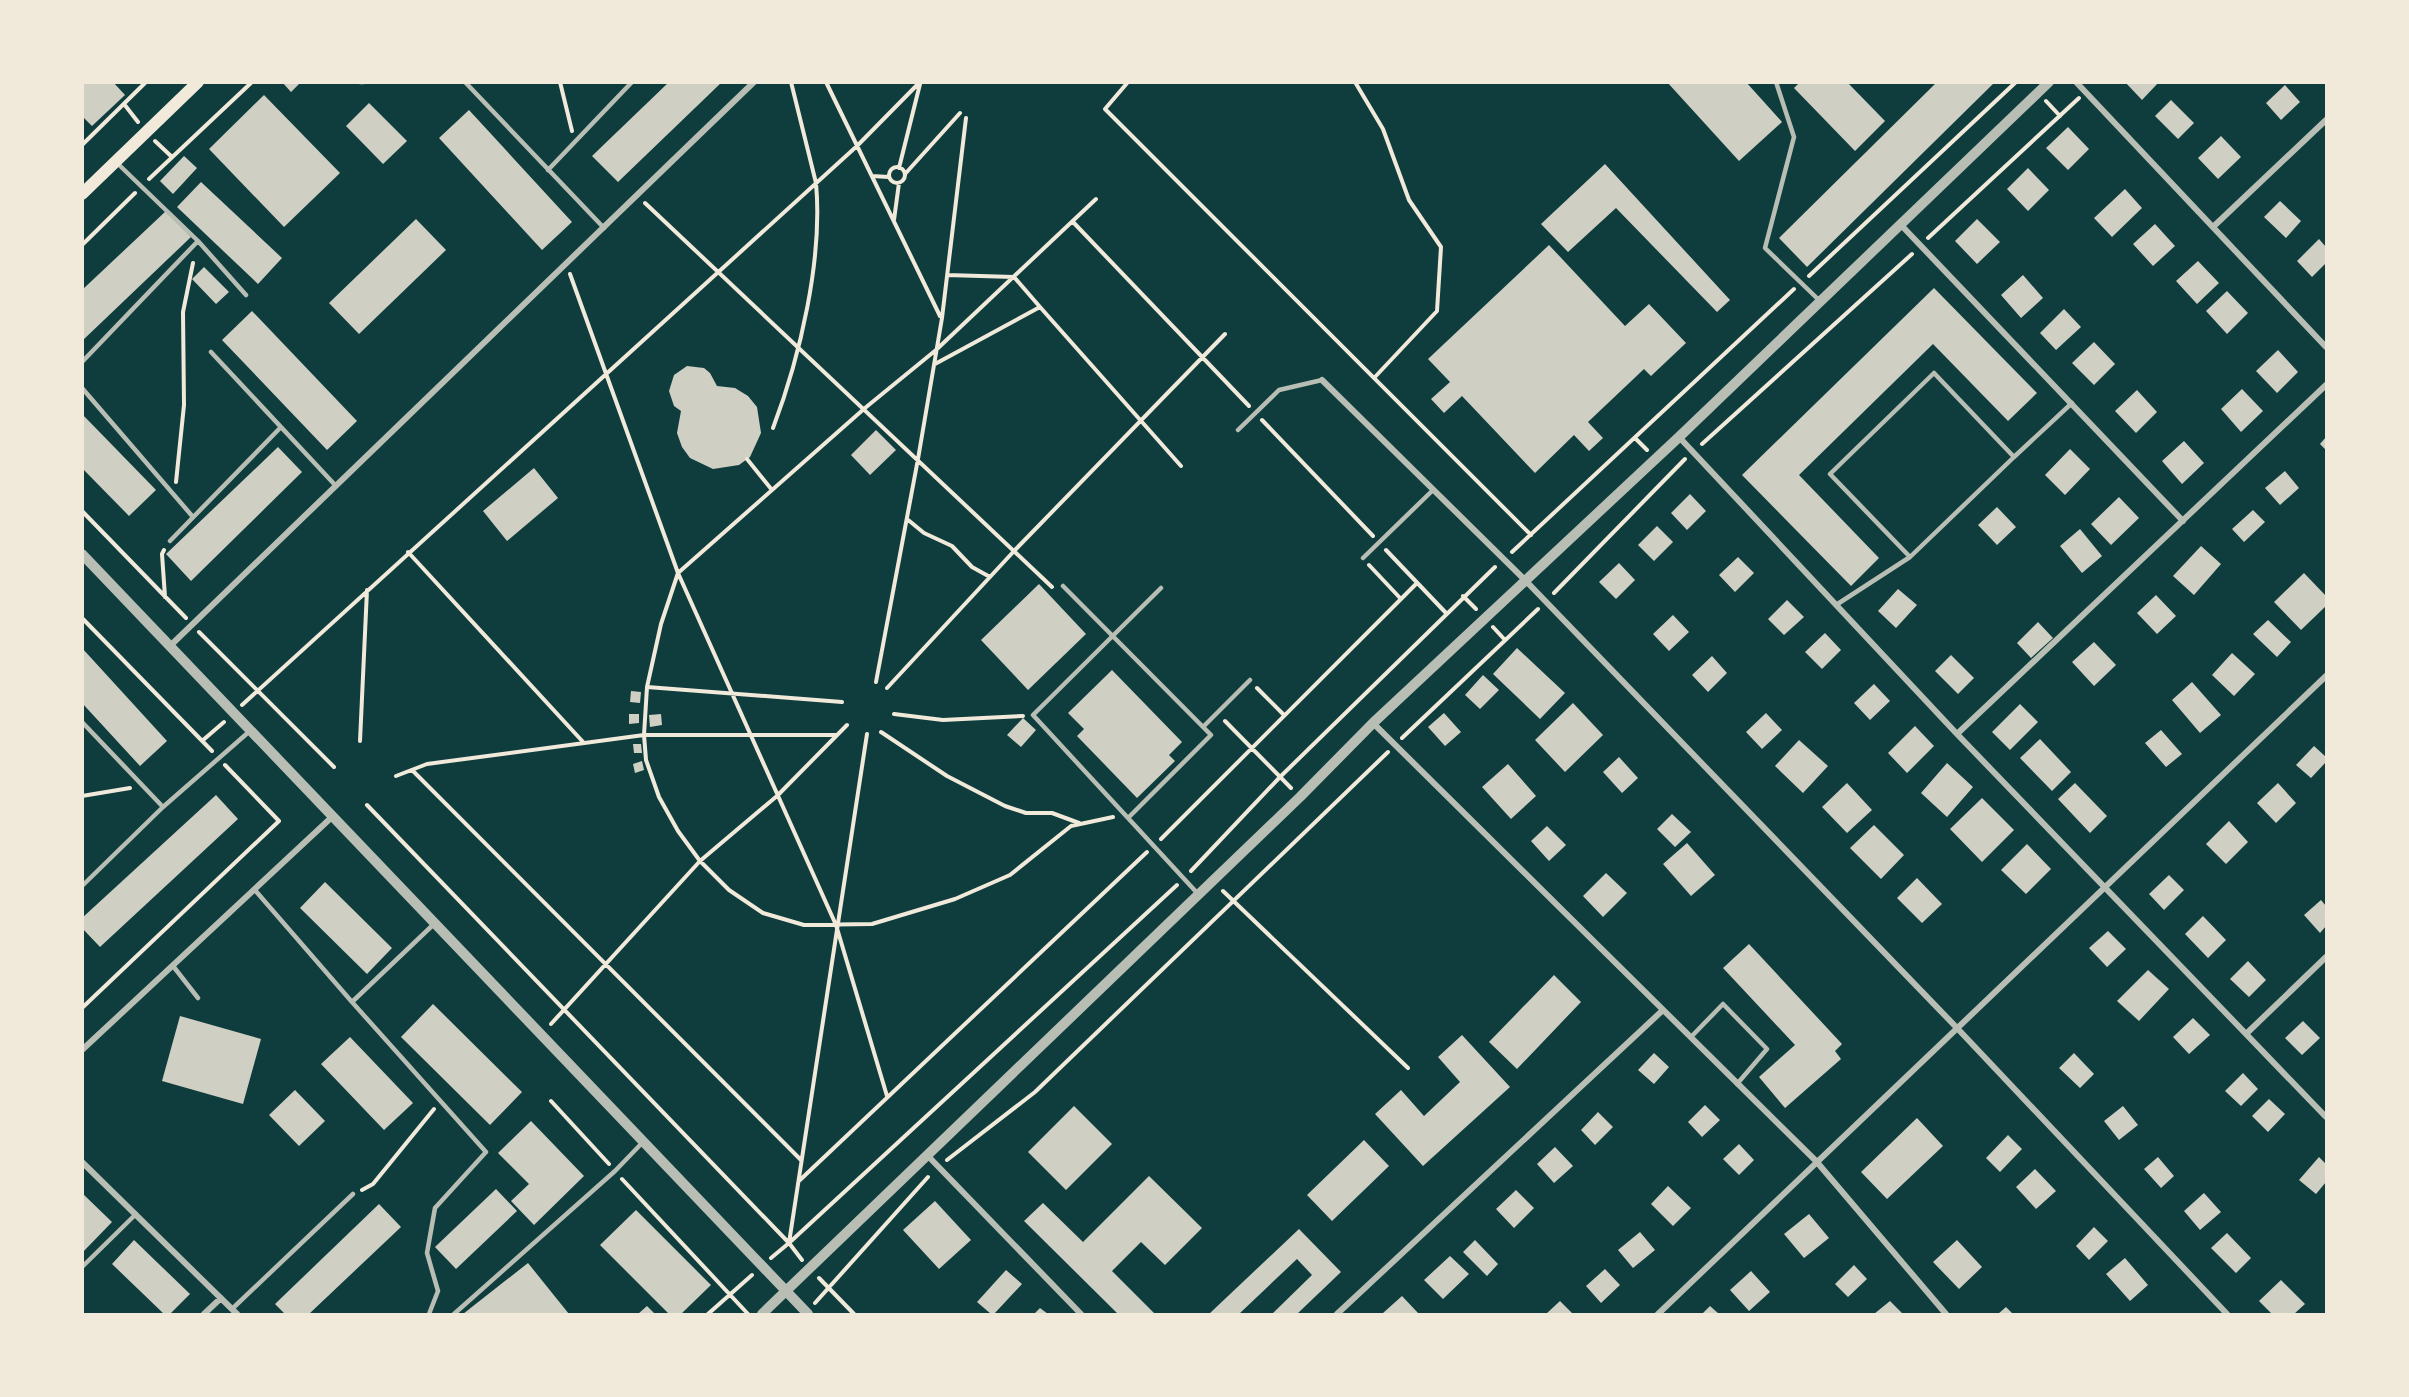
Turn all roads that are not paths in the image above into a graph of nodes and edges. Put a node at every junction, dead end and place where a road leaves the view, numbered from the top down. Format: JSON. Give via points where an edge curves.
{"nodes":[{"id":1,"x":198,"y":82,"type":"edge"},
{"id":2,"x":465,"y":82,"type":"edge"},
{"id":3,"x":632,"y":82,"type":"edge"},
{"id":4,"x":754,"y":82,"type":"edge"},
{"id":5,"x":1776,"y":82,"type":"edge"},
{"id":6,"x":2049,"y":82,"type":"edge"},
{"id":7,"x":2076,"y":82,"type":"edge"},
{"id":8,"x":2326,"y":120,"type":"edge"},
{"id":9,"x":116,"y":162,"type":"junction"},
{"id":10,"x":548,"y":170,"type":"junction"},
{"id":11,"x":82,"y":194,"type":"edge"},
{"id":12,"x":1901,"y":225,"type":"junction"},
{"id":13,"x":2213,"y":227,"type":"junction"},
{"id":14,"x":604,"y":228,"type":"junction"},
{"id":15,"x":198,"y":241,"type":"junction"},
{"id":16,"x":246,"y":295,"type":"dead end"},
{"id":17,"x":1821,"y":302,"type":"junction"},
{"id":18,"x":2326,"y":347,"type":"edge"},
{"id":19,"x":211,"y":352,"type":"dead end"},
{"id":20,"x":82,"y":362,"type":"edge"},
{"id":21,"x":1322,"y":380,"type":"joint"},
{"id":22,"x":2326,"y":385,"type":"edge"},
{"id":23,"x":82,"y":388,"type":"edge"},
{"id":24,"x":2072,"y":403,"type":"junction"},
{"id":25,"x":281,"y":427,"type":"junction"},
{"id":26,"x":1238,"y":430,"type":"dead end"},
{"id":27,"x":1679,"y":437,"type":"junction"},
{"id":28,"x":2014,"y":457,"type":"junction"},
{"id":29,"x":336,"y":486,"type":"junction"},
{"id":30,"x":1433,"y":490,"type":"junction"},
{"id":31,"x":193,"y":517,"type":"junction"},
{"id":32,"x":2183,"y":521,"type":"junction"},
{"id":33,"x":170,"y":542,"type":"road end"},
{"id":34,"x":82,"y":554,"type":"edge"},
{"id":35,"x":1910,"y":557,"type":"junction"},
{"id":36,"x":1363,"y":558,"type":"dead end"},
{"id":37,"x":1526,"y":580,"type":"junction"},
{"id":38,"x":1063,"y":586,"type":"dead end"},
{"id":39,"x":1161,"y":588,"type":"dead end"},
{"id":40,"x":1836,"y":605,"type":"junction"},
{"id":41,"x":1113,"y":637,"type":"junction"},
{"id":42,"x":170,"y":646,"type":"junction"},
{"id":43,"x":2326,"y":676,"type":"edge"},
{"id":44,"x":1250,"y":680,"type":"road end"},
{"id":45,"x":82,"y":722,"type":"edge"},
{"id":46,"x":1373,"y":723,"type":"junction"},
{"id":47,"x":1203,"y":727,"type":"junction"},
{"id":48,"x":251,"y":730,"type":"junction"},
{"id":49,"x":1957,"y":734,"type":"junction"},
{"id":50,"x":163,"y":807,"type":"junction"},
{"id":51,"x":333,"y":816,"type":"junction"},
{"id":52,"x":1126,"y":816,"type":"junction"},
{"id":53,"x":82,"y":886,"type":"edge"},
{"id":54,"x":2104,"y":886,"type":"junction"},
{"id":55,"x":254,"y":889,"type":"junction"},
{"id":56,"x":1199,"y":895,"type":"junction"},
{"id":57,"x":435,"y":923,"type":"junction"},
{"id":58,"x":2326,"y":957,"type":"edge"},
{"id":59,"x":172,"y":966,"type":"junction"},
{"id":60,"x":198,"y":998,"type":"dead end"},
{"id":61,"x":352,"y":1002,"type":"junction"},
{"id":62,"x":1663,"y":1010,"type":"junction"},
{"id":63,"x":1957,"y":1028,"type":"junction"},
{"id":64,"x":2246,"y":1034,"type":"junction"},
{"id":65,"x":1691,"y":1037,"type":"junction"},
{"id":66,"x":82,"y":1050,"type":"edge"},
{"id":67,"x":1737,"y":1083,"type":"junction"},
{"id":68,"x":2326,"y":1117,"type":"edge"},
{"id":69,"x":643,"y":1141,"type":"junction"},
{"id":70,"x":928,"y":1156,"type":"junction"},
{"id":71,"x":1816,"y":1161,"type":"junction"},
{"id":72,"x":82,"y":1162,"type":"edge"},
{"id":73,"x":353,"y":1194,"type":"road end"},
{"id":74,"x":136,"y":1214,"type":"junction"},
{"id":75,"x":82,"y":1267,"type":"edge"},
{"id":76,"x":786,"y":1292,"type":"junction"},
{"id":77,"x":221,"y":1298,"type":"junction"},
{"id":78,"x":234,"y":1312,"type":"edge"},
{"id":79,"x":204,"y":1314,"type":"edge"},
{"id":80,"x":429,"y":1314,"type":"edge"},
{"id":81,"x":453,"y":1314,"type":"edge"},
{"id":82,"x":762,"y":1314,"type":"edge"},
{"id":83,"x":807,"y":1314,"type":"edge"},
{"id":84,"x":1082,"y":1314,"type":"edge"},
{"id":85,"x":1337,"y":1314,"type":"edge"},
{"id":86,"x":1658,"y":1314,"type":"edge"},
{"id":87,"x":1946,"y":1314,"type":"edge"},
{"id":88,"x":2227,"y":1314,"type":"edge"}],
"edges":[{"from":1,"to":9,"type":"main road"},
{"from":2,"to":10,"type":"lane"},
{"from":3,"to":10,"type":"lane"},
{"from":4,"to":14,"type":"street"},
{"from":5,"to":17,"type":"lane","via":[[1794,137],[1765,248]]},
{"from":6,"to":12,"type":"street"},
{"from":7,"to":13,"type":"street"},
{"from":8,"to":13,"type":"street"},
{"from":9,"to":11,"type":"main road"},
{"from":9,"to":15,"type":"lane"},
{"from":10,"to":14,"type":"lane"},
{"from":12,"to":17,"type":"street"},
{"from":12,"to":24,"type":"street"},
{"from":13,"to":18,"type":"street"},
{"from":14,"to":29,"type":"street"},
{"from":15,"to":16,"type":"lane"},
{"from":15,"to":20,"type":"lane"},
{"from":17,"to":27,"type":"street"},
{"from":19,"to":25,"type":"lane"},
{"from":21,"to":26,"type":"lane","via":[[1279,390]]},
{"from":21,"to":30,"type":"street"},
{"from":22,"to":32,"type":"street"},
{"from":23,"to":31,"type":"lane"},
{"from":24,"to":28,"type":"lane"},
{"from":24,"to":32,"type":"street"},
{"from":25,"to":29,"type":"lane"},
{"from":25,"to":31,"type":"lane"},
{"from":27,"to":37,"type":"street"},
{"from":27,"to":40,"type":"street"},
{"from":28,"to":35,"type":"lane"},
{"from":28,"to":35,"type":"lane","via":[[1934,373],[1830,474]]},
{"from":29,"to":42,"type":"street"},
{"from":30,"to":36,"type":"lane"},
{"from":30,"to":37,"type":"street"},
{"from":31,"to":33,"type":"lane"},
{"from":32,"to":49,"type":"street"},
{"from":34,"to":42,"type":"street"},
{"from":35,"to":40,"type":"lane"},
{"from":37,"to":46,"type":"street"},
{"from":37,"to":63,"type":"street"},
{"from":38,"to":41,"type":"lane"},
{"from":39,"to":41,"type":"lane"},
{"from":40,"to":49,"type":"street"},
{"from":41,"to":47,"type":"lane"},
{"from":41,"to":52,"type":"lane","via":[[1033,716]]},
{"from":42,"to":48,"type":"street"},
{"from":43,"to":54,"type":"street"},
{"from":44,"to":47,"type":"lane"},
{"from":45,"to":50,"type":"lane"},
{"from":46,"to":56,"type":"street"},
{"from":46,"to":62,"type":"street"},
{"from":47,"to":52,"type":"lane","via":[[1211,735]]},
{"from":48,"to":50,"type":"lane"},
{"from":48,"to":51,"type":"street"},
{"from":49,"to":54,"type":"street"},
{"from":50,"to":53,"type":"lane"},
{"from":51,"to":55,"type":"street"},
{"from":51,"to":57,"type":"street"},
{"from":52,"to":56,"type":"lane"},
{"from":54,"to":63,"type":"street"},
{"from":54,"to":64,"type":"street"},
{"from":55,"to":59,"type":"street"},
{"from":55,"to":61,"type":"lane"},
{"from":56,"to":70,"type":"street"},
{"from":57,"to":61,"type":"lane"},
{"from":57,"to":69,"type":"street"},
{"from":58,"to":64,"type":"street"},
{"from":59,"to":60,"type":"lane"},
{"from":59,"to":66,"type":"street"},
{"from":61,"to":80,"type":"lane","via":[[486,1152],[435,1208],[427,1253],[438,1291]]},
{"from":62,"to":65,"type":"street"},
{"from":62,"to":85,"type":"street"},
{"from":63,"to":71,"type":"street"},
{"from":63,"to":88,"type":"street"},
{"from":64,"to":68,"type":"street"},
{"from":65,"to":67,"type":"street"},
{"from":65,"to":67,"type":"lane","via":[[1723,1004],[1767,1049]]},
{"from":67,"to":71,"type":"street"},
{"from":69,"to":76,"type":"street"},
{"from":69,"to":81,"type":"lane","via":[[615,1171]]},
{"from":70,"to":76,"type":"street"},
{"from":70,"to":84,"type":"street"},
{"from":71,"to":86,"type":"street"},
{"from":71,"to":87,"type":"street"},
{"from":72,"to":74,"type":"street"},
{"from":73,"to":78,"type":"lane"},
{"from":74,"to":75,"type":"lane"},
{"from":74,"to":77,"type":"street"},
{"from":76,"to":82,"type":"street"},
{"from":76,"to":83,"type":"street"},
{"from":77,"to":78,"type":"street"},
{"from":77,"to":79,"type":"street"}]}
